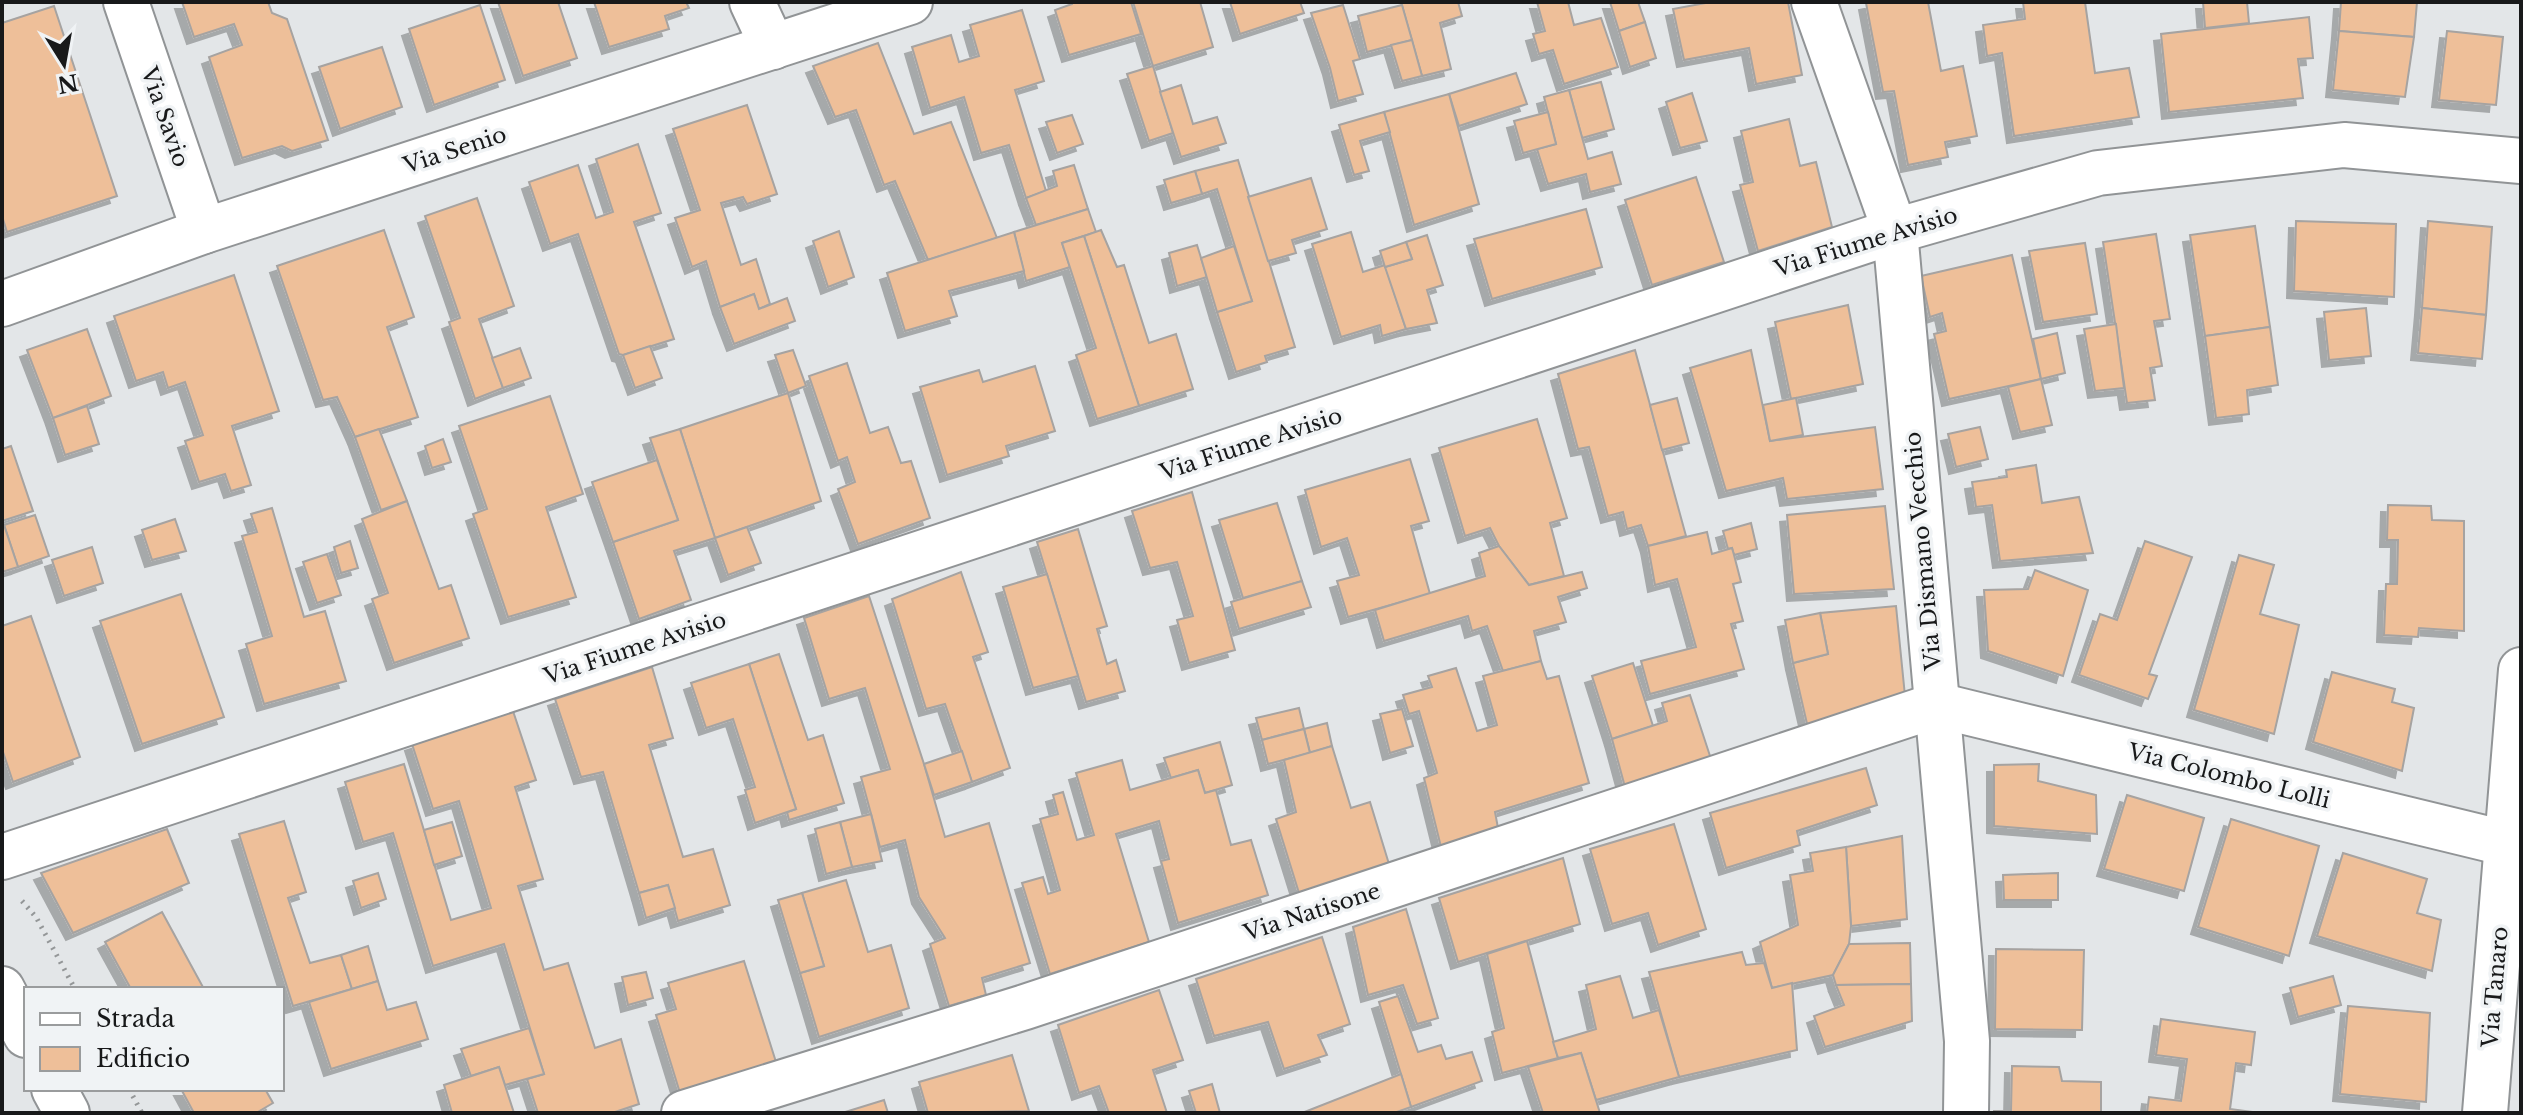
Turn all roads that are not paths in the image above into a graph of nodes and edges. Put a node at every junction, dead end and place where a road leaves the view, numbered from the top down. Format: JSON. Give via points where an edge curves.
{"nodes":[{"id":1,"x":126,"y":2,"type":"edge"},
{"id":2,"x":752,"y":2,"type":"edge"},
{"id":3,"x":910,"y":2,"type":"edge"},
{"id":4,"x":1814,"y":2,"type":"edge"},
{"id":5,"x":773,"y":47,"type":"junction"},
{"id":6,"x":2521,"y":161,"type":"edge"},
{"id":7,"x":204,"y":231,"type":"junction"},
{"id":8,"x":1895,"y":231,"type":"junction"},
{"id":9,"x":2,"y":304,"type":"edge"},
{"id":10,"x":2521,"y":670,"type":"edge"},
{"id":11,"x":1937,"y":705,"type":"junction"},
{"id":12,"x":2514,"y":845,"type":"edge"},
{"id":13,"x":2,"y":857,"type":"edge"},
{"id":14,"x":2,"y":989,"type":"edge"},
{"id":15,"x":24,"y":1031,"type":"edge"},
{"id":16,"x":55,"y":1091,"type":"edge"},
{"id":17,"x":67,"y":1113,"type":"edge"},
{"id":18,"x":684,"y":1113,"type":"edge"},
{"id":19,"x":1966,"y":1113,"type":"edge"},
{"id":20,"x":2485,"y":1113,"type":"edge"}],
"edges":[{"from":1,"to":7,"type":"street","name":"Via Savio"},
{"from":2,"to":5,"type":"street"},
{"from":3,"to":5,"type":"street","name":"Via Senio"},
{"from":4,"to":8,"type":"street","name":"Via Dismano Vecchio"},
{"from":5,"to":7,"type":"street","name":"Via Senio"},
{"from":6,"to":8,"type":"street","name":"Via Fiume Avisio","via":[[2344,145],[2098,173]]},
{"from":7,"to":9,"type":"street","name":"Via Senio"},
{"from":8,"to":11,"type":"street","name":"Via Dismano Vecchio"},
{"from":8,"to":13,"type":"street","name":"Via Fiume Avisio"},
{"from":10,"to":12,"type":"street","name":"Via Tanaro"},
{"from":11,"to":12,"type":"street","name":"Via Colombo Lolli"},
{"from":11,"to":18,"type":"street","name":"Via Natisone","via":[[1025,1007]]},
{"from":11,"to":19,"type":"street","name":"Via Dismano Vecchio","via":[[1967,1041]]},
{"from":12,"to":20,"type":"street","name":"Via Tanaro"},
{"from":14,"to":15,"type":"street"},
{"from":16,"to":17,"type":"street"}]}
